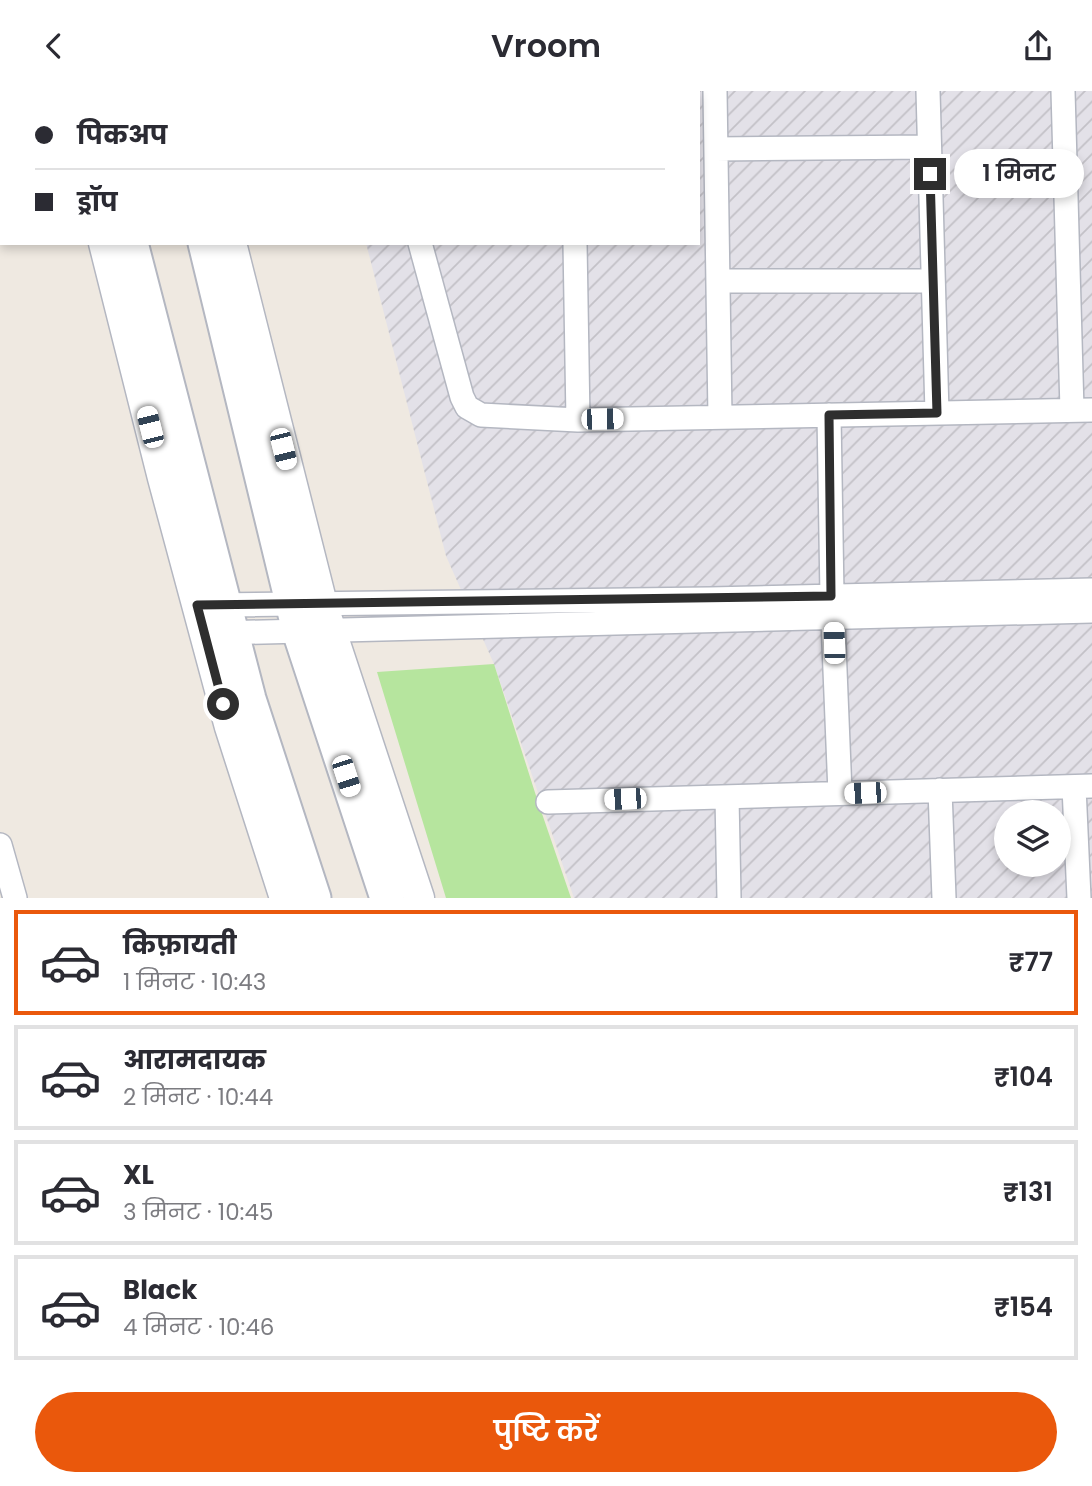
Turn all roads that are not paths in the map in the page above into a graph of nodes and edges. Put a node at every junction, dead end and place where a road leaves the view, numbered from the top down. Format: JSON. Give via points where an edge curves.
{"nodes":[{"id":1,"x":715,"y":91,"type":"edge"},
{"id":2,"x":928,"y":91,"type":"edge"},
{"id":3,"x":1063,"y":91,"type":"edge"},
{"id":4,"x":929,"y":147,"type":"junction"},
{"id":5,"x":716,"y":149,"type":"junction"},
{"id":6,"x":105,"y":245,"type":"edge"},
{"id":7,"x":131,"y":245,"type":"edge"},
{"id":8,"x":206,"y":245,"type":"edge"},
{"id":9,"x":231,"y":245,"type":"edge"},
{"id":10,"x":421,"y":245,"type":"edge"},
{"id":11,"x":575,"y":245,"type":"edge"},
{"id":12,"x":718,"y":281,"type":"junction"},
{"id":13,"x":933,"y":281,"type":"junction"},
{"id":14,"x":1082,"y":410,"type":"edge"},
{"id":15,"x":937,"y":413,"type":"junction"},
{"id":16,"x":829,"y":415,"type":"junction"},
{"id":17,"x":720,"y":417,"type":"junction"},
{"id":18,"x":578,"y":420,"type":"junction"},
{"id":19,"x":1092,"y":590,"type":"edge"},
{"id":20,"x":832,"y":607,"type":"junction"},
{"id":21,"x":1092,"y":611,"type":"edge"},
{"id":22,"x":311,"y":617,"type":"junction"},
{"id":23,"x":214,"y":619,"type":"junction"},
{"id":24,"x":1083,"y":786,"type":"edge"},
{"id":25,"x":940,"y":790,"type":"junction"},
{"id":26,"x":840,"y":793,"type":"junction"},
{"id":27,"x":727,"y":797,"type":"junction"},
{"id":28,"x":548,"y":801,"type":"dead end"},
{"id":29,"x":0,"y":845,"type":"edge"},
{"id":30,"x":15,"y":898,"type":"edge"},
{"id":31,"x":285,"y":898,"type":"edge"},
{"id":32,"x":314,"y":898,"type":"edge"},
{"id":33,"x":387,"y":898,"type":"edge"},
{"id":34,"x":419,"y":898,"type":"edge"},
{"id":35,"x":729,"y":898,"type":"edge"},
{"id":36,"x":944,"y":898,"type":"edge"},
{"id":37,"x":1079,"y":898,"type":"edge"}],
"edges":[{"from":1,"to":5,"type":"street"},
{"from":2,"to":4,"type":"street"},
{"from":3,"to":14,"type":"street"},
{"from":4,"to":5,"type":"street"},
{"from":4,"to":13,"type":"street"},
{"from":5,"to":12,"type":"street"},
{"from":6,"to":23,"type":"street"},
{"from":7,"to":23,"type":"main road"},
{"from":8,"to":22,"type":"main road"},
{"from":9,"to":22,"type":"street"},
{"from":10,"to":18,"type":"street","via":[[467,407],[481,415]]},
{"from":11,"to":18,"type":"street"},
{"from":12,"to":13,"type":"street"},
{"from":12,"to":17,"type":"street"},
{"from":13,"to":15,"type":"street"},
{"from":14,"to":15,"type":"street"},
{"from":15,"to":16,"type":"street"},
{"from":16,"to":17,"type":"street"},
{"from":16,"to":20,"type":"street"},
{"from":17,"to":18,"type":"street"},
{"from":19,"to":20,"type":"street"},
{"from":20,"to":21,"type":"street"},
{"from":20,"to":22,"type":"street"},
{"from":20,"to":26,"type":"street"},
{"from":22,"to":23,"type":"street"},
{"from":22,"to":33,"type":"main road"},
{"from":22,"to":34,"type":"street"},
{"from":23,"to":31,"type":"street","via":[[230,727]]},
{"from":23,"to":32,"type":"main road","via":[[249,699]]},
{"from":24,"to":25,"type":"street"},
{"from":24,"to":37,"type":"street"},
{"from":25,"to":26,"type":"street"},
{"from":25,"to":36,"type":"street"},
{"from":26,"to":27,"type":"street"},
{"from":27,"to":28,"type":"street"},
{"from":27,"to":35,"type":"street"},
{"from":29,"to":30,"type":"street"}]}
